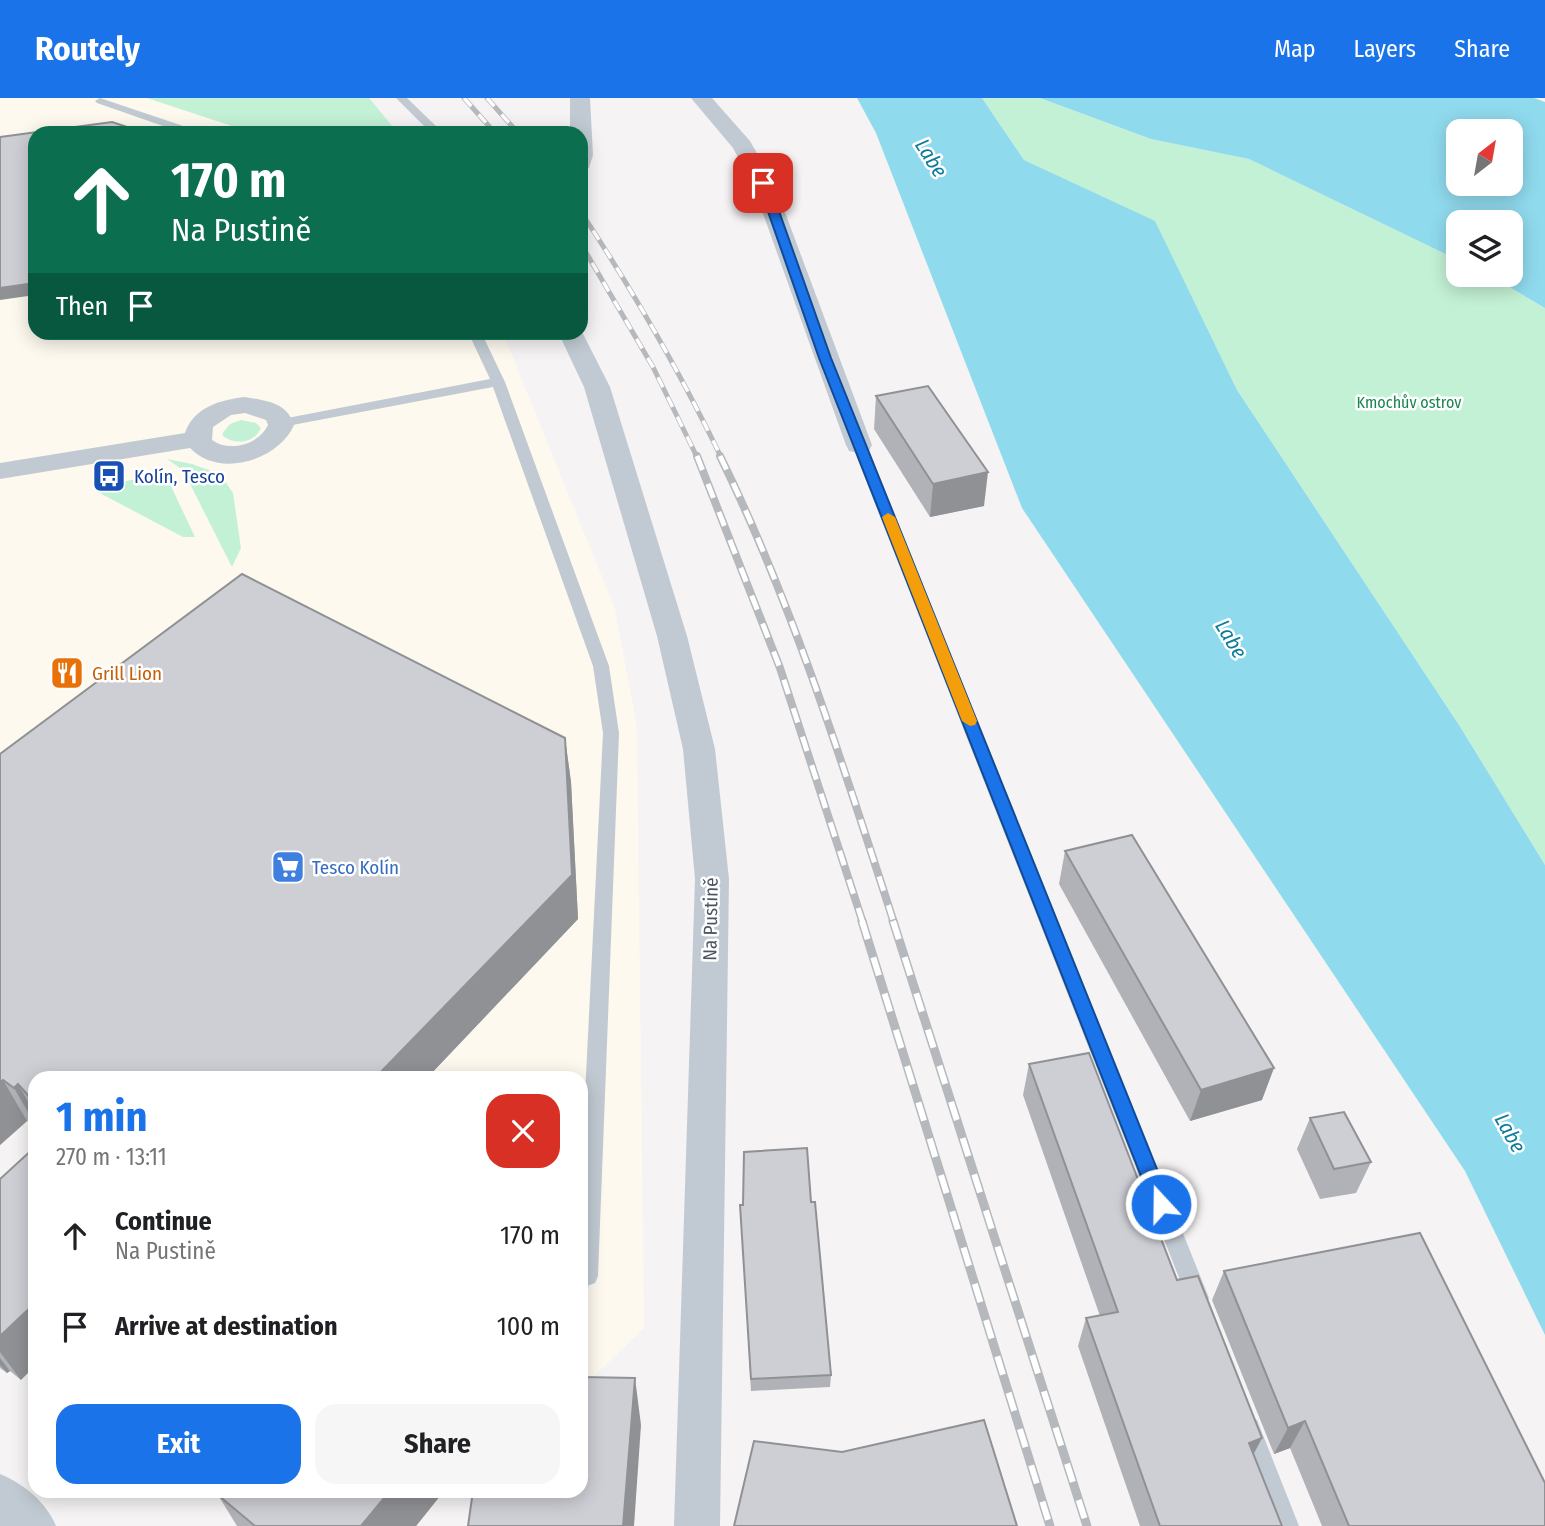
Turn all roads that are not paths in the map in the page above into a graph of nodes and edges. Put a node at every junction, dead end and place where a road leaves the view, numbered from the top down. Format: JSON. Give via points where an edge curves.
{"nodes":[{"id":1,"x":401,"y":98,"type":"edge"},
{"id":2,"x":580,"y":98,"type":"edge"},
{"id":3,"x":701,"y":98,"type":"edge"},
{"id":4,"x":101,"y":101,"type":"dead end"},
{"id":5,"x":174,"y":126,"type":"edge"},
{"id":6,"x":431,"y":126,"type":"edge"},
{"id":7,"x":580,"y":126,"type":"edge"},
{"id":8,"x":478,"y":340,"type":"edge"},
{"id":9,"x":574,"y":340,"type":"edge"},
{"id":10,"x":498,"y":382,"type":"junction"},
{"id":11,"x":282,"y":423,"type":"junction"},
{"id":12,"x":197,"y":439,"type":"junction"},
{"id":13,"x":859,"y":445,"type":"joint"},
{"id":14,"x":0,"y":471,"type":"edge"},
{"id":15,"x":588,"y":1253,"type":"edge"},
{"id":16,"x":1207,"y":1322,"type":"edge"},
{"id":17,"x":1242,"y":1411,"type":"edge"},
{"id":18,"x":0,"y":1497,"type":"edge"},
{"id":19,"x":33,"y":1526,"type":"edge"},
{"id":20,"x":697,"y":1526,"type":"edge"},
{"id":21,"x":1287,"y":1526,"type":"edge"}],
"edges":[{"from":1,"to":6,"type":"lane"},
{"from":2,"to":7,"type":"street"},
{"from":3,"to":13,"type":"street","via":[[742,146],[763,183]]},
{"from":4,"to":5,"type":"lane"},
{"from":8,"to":10,"type":"lane"},
{"from":9,"to":20,"type":"street","name":"Na Pustině","via":[[597,387],[672,636],[699,749],[712,879]]},
{"from":10,"to":11,"type":"lane"},
{"from":10,"to":15,"type":"lane","via":[[601,666],[611,733]]},
{"from":11,"to":12,"type":"street","via":[[270,444],[247,453],[220,454],[201,446]]},
{"from":11,"to":12,"type":"street","via":[[278,415],[258,406],[231,407],[201,424]]},
{"from":12,"to":14,"type":"street"},
{"from":13,"to":16,"type":"lane"},
{"from":17,"to":21,"type":"lane"},
{"from":18,"to":19,"type":"street"}]}
